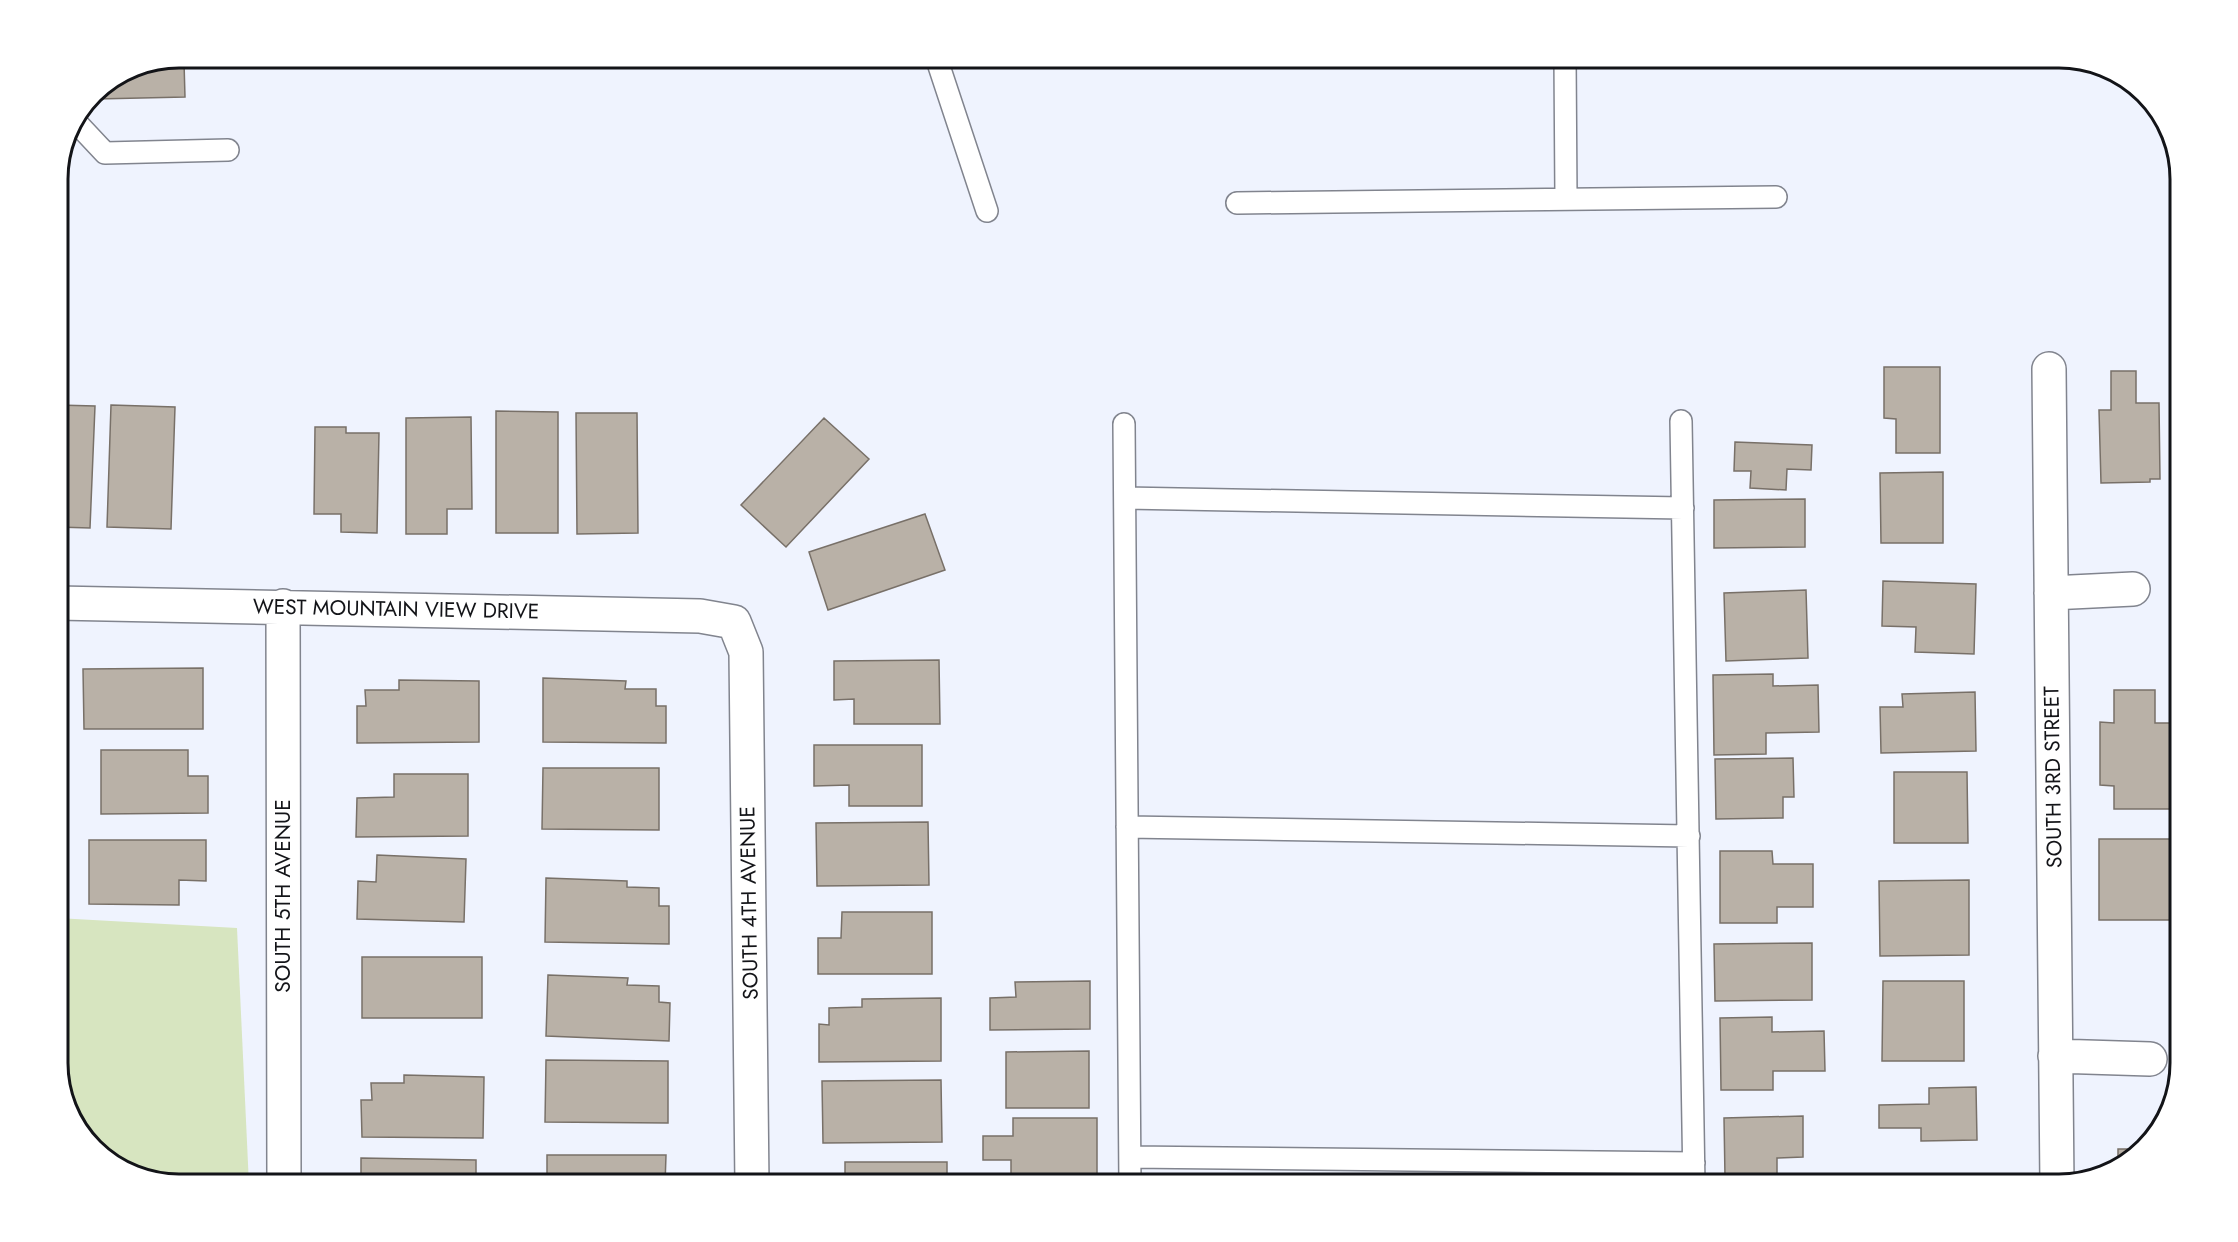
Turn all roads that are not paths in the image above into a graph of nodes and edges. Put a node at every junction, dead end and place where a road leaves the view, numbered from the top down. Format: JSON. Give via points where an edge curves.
{"nodes":[{"id":1,"x":940,"y":68,"type":"edge"},
{"id":2,"x":1565,"y":68,"type":"edge"},
{"id":3,"x":80,"y":127,"type":"edge"},
{"id":4,"x":228,"y":150,"type":"dead end"},
{"id":5,"x":1776,"y":197,"type":"dead end"},
{"id":6,"x":1566,"y":199,"type":"junction"},
{"id":7,"x":1237,"y":203,"type":"dead end"},
{"id":8,"x":987,"y":211,"type":"dead end"},
{"id":9,"x":2049,"y":369,"type":"dead end"},
{"id":10,"x":1681,"y":421,"type":"dead end"},
{"id":11,"x":1124,"y":424,"type":"dead end"},
{"id":12,"x":1125,"y":498,"type":"junction"},
{"id":13,"x":1683,"y":508,"type":"junction"},
{"id":14,"x":2133,"y":589,"type":"dead end"},
{"id":15,"x":2051,"y":593,"type":"junction"},
{"id":16,"x":68,"y":603,"type":"edge"},
{"id":17,"x":283,"y":606,"type":"junction"},
{"id":18,"x":734,"y":622,"type":"joint"},
{"id":19,"x":1127,"y":827,"type":"junction"},
{"id":20,"x":1689,"y":836,"type":"junction"},
{"id":21,"x":2055,"y":1056,"type":"junction"},
{"id":22,"x":2150,"y":1059,"type":"dead end"},
{"id":23,"x":1130,"y":1157,"type":"junction"},
{"id":24,"x":1694,"y":1164,"type":"junction"},
{"id":25,"x":284,"y":1174,"type":"edge"},
{"id":26,"x":752,"y":1174,"type":"edge"},
{"id":27,"x":1130,"y":1174,"type":"edge"},
{"id":28,"x":1694,"y":1174,"type":"edge"},
{"id":29,"x":2056,"y":1174,"type":"edge"}],
"edges":[{"from":1,"to":8,"type":"lane"},
{"from":2,"to":6,"type":"lane"},
{"from":3,"to":4,"type":"lane","via":[[105,153]]},
{"from":5,"to":6,"type":"lane"},
{"from":6,"to":7,"type":"lane"},
{"from":9,"to":15,"type":"street","name":"SOUTH 3RD STREET"},
{"from":10,"to":13,"type":"lane"},
{"from":11,"to":12,"type":"lane"},
{"from":12,"to":13,"type":"lane"},
{"from":12,"to":19,"type":"lane"},
{"from":13,"to":20,"type":"lane"},
{"from":14,"to":15,"type":"street"},
{"from":15,"to":21,"type":"street","name":"SOUTH 3RD STREET"},
{"from":16,"to":17,"type":"street","name":"WEST MOUNTAIN VIEW DRIVE"},
{"from":17,"to":18,"type":"street","name":"WEST MOUNTAIN VIEW DRIVE","via":[[700,616]]},
{"from":17,"to":25,"type":"street","name":"SOUTH 5TH AVENUE"},
{"from":18,"to":26,"type":"street","name":"SOUTH 4TH AVENUE","via":[[746,652]]},
{"from":19,"to":20,"type":"lane"},
{"from":19,"to":23,"type":"lane"},
{"from":20,"to":24,"type":"lane"},
{"from":21,"to":22,"type":"street"},
{"from":21,"to":29,"type":"street","name":"SOUTH 3RD STREET"},
{"from":23,"to":24,"type":"lane"},
{"from":23,"to":27,"type":"lane"},
{"from":24,"to":28,"type":"lane"}]}
